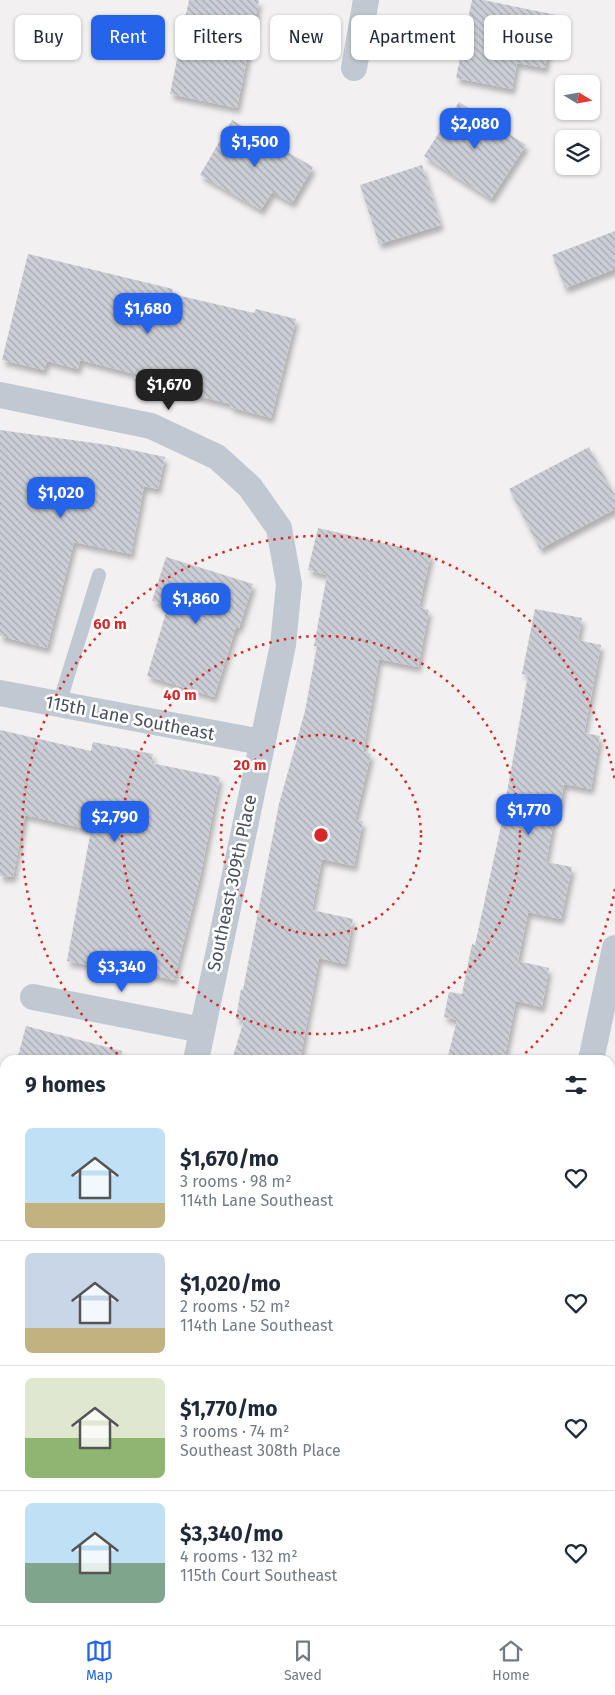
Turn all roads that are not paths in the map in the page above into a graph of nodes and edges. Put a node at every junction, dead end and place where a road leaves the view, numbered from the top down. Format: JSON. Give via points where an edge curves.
{"nodes":[{"id":1,"x":366,"y":0,"type":"edge"},
{"id":2,"x":354,"y":68,"type":"dead end"},
{"id":3,"x":0,"y":395,"type":"edge"},
{"id":4,"x":99,"y":575,"type":"dead end"},
{"id":5,"x":0,"y":692,"type":"edge"},
{"id":6,"x":58,"y":704,"type":"junction"},
{"id":7,"x":261,"y":742,"type":"junction"},
{"id":8,"x":615,"y":948,"type":"edge"},
{"id":9,"x":33,"y":997,"type":"dead end"},
{"id":10,"x":202,"y":1030,"type":"junction"},
{"id":11,"x":197,"y":1055,"type":"edge"},
{"id":12,"x":592,"y":1055,"type":"edge"}],
"edges":[{"from":1,"to":2,"type":"street"},
{"from":3,"to":7,"type":"street","name":"Southeast 309th Place","via":[[151,426],[217,458],[250,487],[280,528],[289,584],[283,645]]},
{"from":4,"to":6,"type":"lane"},
{"from":5,"to":6,"type":"street","name":"115th Lane Southeast"},
{"from":6,"to":7,"type":"street","name":"115th Lane Southeast"},
{"from":7,"to":10,"type":"street","name":"Southeast 309th Place"},
{"from":8,"to":12,"type":"street"},
{"from":9,"to":10,"type":"street"},
{"from":10,"to":11,"type":"street","name":"Southeast 309th Place"}]}
